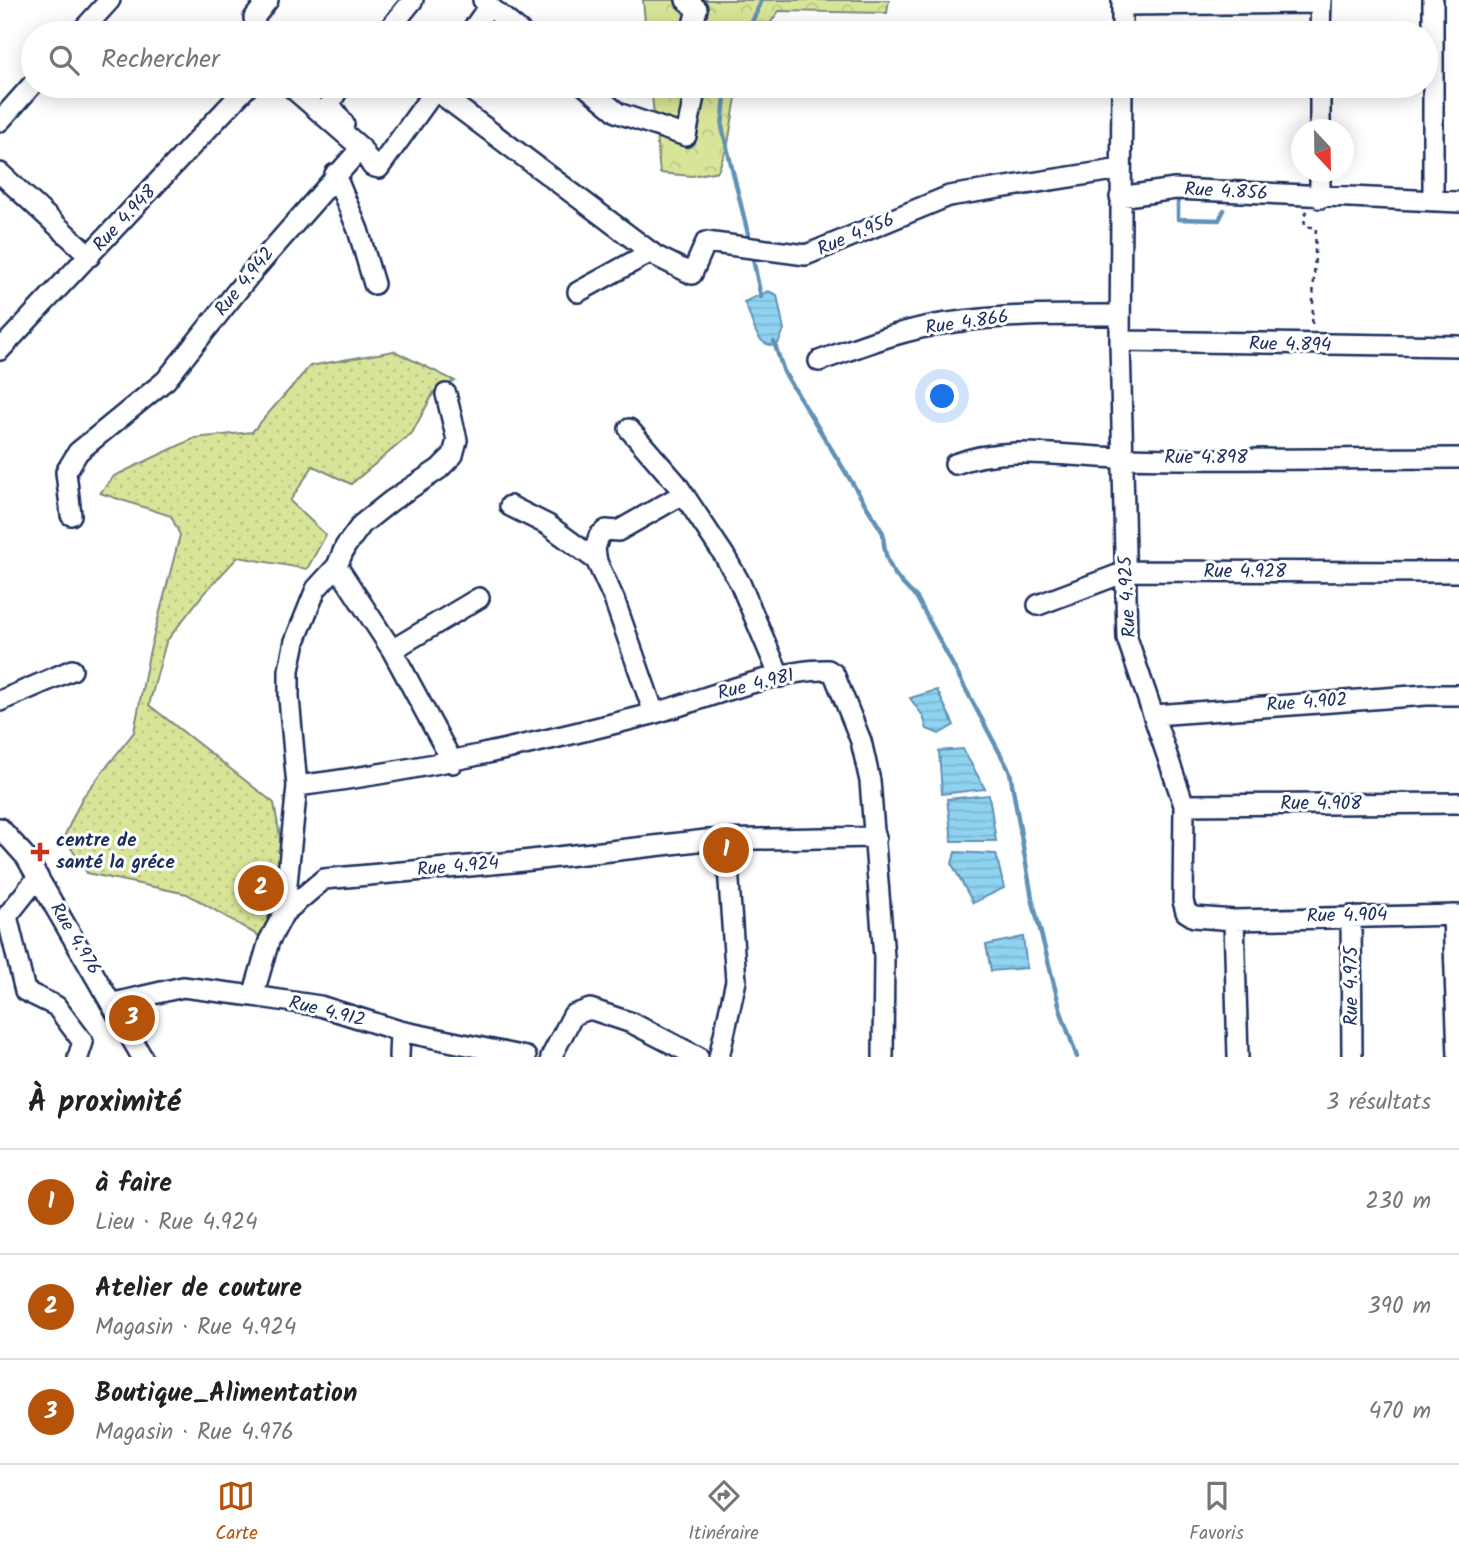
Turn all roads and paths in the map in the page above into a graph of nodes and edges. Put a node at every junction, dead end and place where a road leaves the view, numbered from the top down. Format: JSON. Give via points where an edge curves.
{"nodes":[{"id":1,"x":110,"y":0,"type":"edge"},
{"id":2,"x":268,"y":0,"type":"edge"},
{"id":3,"x":414,"y":0,"type":"edge"},
{"id":4,"x":1433,"y":0,"type":"edge"},
{"id":5,"x":1321,"y":1,"type":"edge"},
{"id":6,"x":1122,"y":2,"type":"edge"},
{"id":7,"x":486,"y":3,"type":"edge"},
{"id":8,"x":694,"y":3,"type":"edge"},
{"id":9,"x":91,"y":21,"type":"edge"},
{"id":10,"x":255,"y":21,"type":"edge"},
{"id":11,"x":396,"y":21,"type":"edge"},
{"id":12,"x":476,"y":21,"type":"edge"},
{"id":13,"x":508,"y":21,"type":"edge"},
{"id":14,"x":692,"y":21,"type":"edge"},
{"id":15,"x":1122,"y":21,"type":"edge"},
{"id":16,"x":1320,"y":21,"type":"edge"},
{"id":17,"x":1433,"y":21,"type":"edge"},
{"id":18,"x":21,"y":97,"type":"edge"},
{"id":19,"x":237,"y":98,"type":"edge"},
{"id":20,"x":304,"y":98,"type":"edge"},
{"id":21,"x":333,"y":98,"type":"edge"},
{"id":22,"x":429,"y":98,"type":"edge"},
{"id":23,"x":449,"y":98,"type":"edge"},
{"id":24,"x":600,"y":98,"type":"edge"},
{"id":25,"x":693,"y":98,"type":"edge"},
{"id":26,"x":1122,"y":98,"type":"edge"},
{"id":27,"x":1320,"y":98,"type":"edge"},
{"id":28,"x":1433,"y":98,"type":"edge"},
{"id":29,"x":1320,"y":119,"type":"edge"},
{"id":30,"x":0,"y":121,"type":"edge"},
{"id":31,"x":360,"y":148,"type":"junction"},
{"id":32,"x":1121,"y":169,"type":"junction"},
{"id":33,"x":0,"y":173,"type":"edge"},
{"id":34,"x":335,"y":174,"type":"junction"},
{"id":35,"x":1320,"y":182,"type":"edge"},
{"id":36,"x":1120,"y":197,"type":"junction"},
{"id":37,"x":1320,"y":198,"type":"junction"},
{"id":38,"x":1433,"y":201,"type":"junction"},
{"id":39,"x":1459,"y":202,"type":"edge"},
{"id":40,"x":651,"y":252,"type":"junction"},
{"id":41,"x":90,"y":256,"type":"junction"},
{"id":42,"x":374,"y":284,"type":"dead end"},
{"id":43,"x":578,"y":292,"type":"dead end"},
{"id":44,"x":1120,"y":315,"type":"junction"},
{"id":45,"x":1121,"y":341,"type":"junction"},
{"id":46,"x":1312,"y":346,"type":"junction"},
{"id":47,"x":1459,"y":346,"type":"edge"},
{"id":48,"x":0,"y":350,"type":"edge"},
{"id":49,"x":819,"y":361,"type":"dead end"},
{"id":50,"x":446,"y":394,"type":"dead end"},
{"id":51,"x":629,"y":429,"type":"dead end"},
{"id":52,"x":1123,"y":458,"type":"junction"},
{"id":53,"x":1459,"y":458,"type":"edge"},
{"id":54,"x":955,"y":464,"type":"dead end"},
{"id":55,"x":683,"y":494,"type":"junction"},
{"id":56,"x":510,"y":506,"type":"dead end"},
{"id":57,"x":71,"y":515,"type":"dead end"},
{"id":58,"x":596,"y":560,"type":"junction"},
{"id":59,"x":337,"y":566,"type":"junction"},
{"id":60,"x":1128,"y":571,"type":"junction"},
{"id":61,"x":1459,"y":572,"type":"edge"},
{"id":62,"x":479,"y":598,"type":"dead end"},
{"id":63,"x":1038,"y":605,"type":"dead end"},
{"id":64,"x":392,"y":650,"type":"junction"},
{"id":65,"x":72,"y":670,"type":"dead end"},
{"id":66,"x":780,"y":677,"type":"junction"},
{"id":67,"x":1459,"y":695,"type":"edge"},
{"id":68,"x":0,"y":701,"type":"edge"},
{"id":69,"x":654,"y":713,"type":"junction"},
{"id":70,"x":1155,"y":715,"type":"junction"},
{"id":71,"x":453,"y":763,"type":"junction"},
{"id":72,"x":297,"y":786,"type":"junction"},
{"id":73,"x":1459,"y":803,"type":"edge"},
{"id":74,"x":1184,"y":805,"type":"junction"},
{"id":75,"x":0,"y":828,"type":"edge"},
{"id":76,"x":876,"y":837,"type":"junction"},
{"id":77,"x":726,"y":839,"type":"junction"},
{"id":78,"x":38,"y":877,"type":"junction"},
{"id":79,"x":284,"y":913,"type":"junction"},
{"id":80,"x":1456,"y":915,"type":"edge"},
{"id":81,"x":1351,"y":916,"type":"junction"},
{"id":82,"x":1234,"y":920,"type":"junction"},
{"id":83,"x":253,"y":996,"type":"junction"},
{"id":84,"x":114,"y":1003,"type":"junction"},
{"id":85,"x":400,"y":1031,"type":"junction"},
{"id":86,"x":693,"y":1056,"type":"edge"},
{"id":87,"x":78,"y":1057,"type":"edge"},
{"id":88,"x":142,"y":1057,"type":"edge"},
{"id":89,"x":399,"y":1057,"type":"edge"},
{"id":90,"x":526,"y":1057,"type":"edge"},
{"id":91,"x":551,"y":1057,"type":"edge"},
{"id":92,"x":719,"y":1057,"type":"edge"},
{"id":93,"x":883,"y":1057,"type":"edge"},
{"id":94,"x":1238,"y":1057,"type":"edge"},
{"id":95,"x":1352,"y":1057,"type":"edge"},
{"id":96,"x":1458,"y":1057,"type":"edge"}],
"edges":[{"from":1,"to":9,"type":"street"},
{"from":2,"to":10,"type":"street"},
{"from":3,"to":11,"type":"street"},
{"from":4,"to":17,"type":"street"},
{"from":5,"to":6,"type":"street"},
{"from":5,"to":16,"type":"street"},
{"from":6,"to":15,"type":"street"},
{"from":7,"to":12,"type":"street"},
{"from":7,"to":13,"type":"street"},
{"from":8,"to":14,"type":"street"},
{"from":18,"to":30,"type":"street"},
{"from":19,"to":41,"type":"street","name":"Rue 4.948"},
{"from":20,"to":31,"type":"street"},
{"from":21,"to":31,"type":"street","via":[[330,104]]},
{"from":22,"to":31,"type":"street","via":[[379,168],[372,166]]},
{"from":23,"to":40,"type":"street","name":"Rue 4.956"},
{"from":24,"to":25,"type":"street","via":[[618,113],[686,136]]},
{"from":26,"to":32,"type":"street","name":"Rue 4.925"},
{"from":27,"to":29,"type":"street"},
{"from":28,"to":38,"type":"street"},
{"from":31,"to":34,"type":"street","name":"Rue 4.942"},
{"from":32,"to":36,"type":"street","name":"Rue 4.925"},
{"from":32,"to":40,"type":"street","name":"Rue 4.956","via":[[949,196],[806,255],[706,242],[692,274]]},
{"from":33,"to":41,"type":"street"},
{"from":34,"to":42,"type":"street"},
{"from":34,"to":57,"type":"street","name":"Rue 4.942","via":[[166,380],[78,452],[66,472]]},
{"from":35,"to":37,"type":"street"},
{"from":36,"to":37,"type":"street","name":"Rue 4.856","via":[[1175,189]]},
{"from":36,"to":44,"type":"street","name":"Rue 4.925"},
{"from":37,"to":38,"type":"street","name":"Rue 4.856"},
{"from":37,"to":46,"type":"path","via":[[1304,215],[1305,227],[1316,227]]},
{"from":38,"to":39,"type":"street","name":"Rue 4.856"},
{"from":40,"to":43,"type":"street"},
{"from":41,"to":48,"type":"street","name":"Rue 4.948"},
{"from":44,"to":45,"type":"street","name":"Rue 4.925"},
{"from":44,"to":49,"type":"street","name":"Rue 4.866","via":[[1021,315],[947,323],[893,335]]},
{"from":45,"to":46,"type":"street","name":"Rue 4.894"},
{"from":45,"to":52,"type":"street","name":"Rue 4.925"},
{"from":46,"to":47,"type":"street","name":"Rue 4.894"},
{"from":50,"to":59,"type":"street","via":[[457,440],[453,455],[362,524]]},
{"from":51,"to":55,"type":"street"},
{"from":52,"to":53,"type":"street","name":"Rue 4.898"},
{"from":52,"to":54,"type":"street","name":"Rue 4.898","via":[[988,454]]},
{"from":52,"to":60,"type":"street","name":"Rue 4.925"},
{"from":55,"to":58,"type":"street","via":[[618,531],[606,530],[599,536]]},
{"from":55,"to":66,"type":"street","via":[[740,583]]},
{"from":56,"to":58,"type":"street","via":[[548,525]]},
{"from":58,"to":69,"type":"street"},
{"from":59,"to":64,"type":"street"},
{"from":59,"to":72,"type":"street","via":[[316,589],[289,670]]},
{"from":60,"to":61,"type":"street","name":"Rue 4.928"},
{"from":60,"to":63,"type":"street","name":"Rue 4.928"},
{"from":60,"to":70,"type":"street","name":"Rue 4.925","via":[[1128,638]]},
{"from":62,"to":64,"type":"street"},
{"from":64,"to":71,"type":"street"},
{"from":65,"to":68,"type":"street"},
{"from":66,"to":69,"type":"street","name":"Rue 4.981"},
{"from":66,"to":76,"type":"street","name":"Rue 4.981","via":[[821,670],[834,674],[861,741]]},
{"from":67,"to":70,"type":"street","name":"Rue 4.902"},
{"from":69,"to":71,"type":"street","name":"Rue 4.981"},
{"from":70,"to":74,"type":"street","name":"Rue 4.925"},
{"from":71,"to":72,"type":"street","name":"Rue 4.981"},
{"from":72,"to":79,"type":"street"},
{"from":73,"to":74,"type":"street","name":"Rue 4.908"},
{"from":74,"to":82,"type":"street","name":"Rue 4.925","via":[[1186,912],[1194,917]]},
{"from":75,"to":78,"type":"street","name":"Rue 4.976"},
{"from":76,"to":77,"type":"street","name":"Rue 4.924"},
{"from":76,"to":93,"type":"street","name":"Rue 4.981","via":[[884,957]]},
{"from":77,"to":79,"type":"street","name":"Rue 4.924","via":[[324,879]]},
{"from":77,"to":92,"type":"street","via":[[736,981]]},
{"from":78,"to":84,"type":"street","name":"Rue 4.976"},
{"from":78,"to":87,"type":"street","via":[[7,916],[25,991],[56,1006],[83,1042]]},
{"from":79,"to":83,"type":"street","name":"Rue 4.924","via":[[269,941]]},
{"from":80,"to":81,"type":"street","name":"Rue 4.904"},
{"from":80,"to":96,"type":"street"},
{"from":81,"to":82,"type":"street","name":"Rue 4.904"},
{"from":81,"to":95,"type":"street","name":"Rue 4.975"},
{"from":82,"to":94,"type":"street"},
{"from":83,"to":84,"type":"street","via":[[183,987]]},
{"from":83,"to":85,"type":"street","name":"Rue 4.912","via":[[320,1006]]},
{"from":84,"to":88,"type":"street","name":"Rue 4.976"},
{"from":85,"to":89,"type":"street"},
{"from":85,"to":90,"type":"street","name":"Rue 4.912"},
{"from":86,"to":91,"type":"street","via":[[632,1023],[590,1009],[573,1015]]}]}
